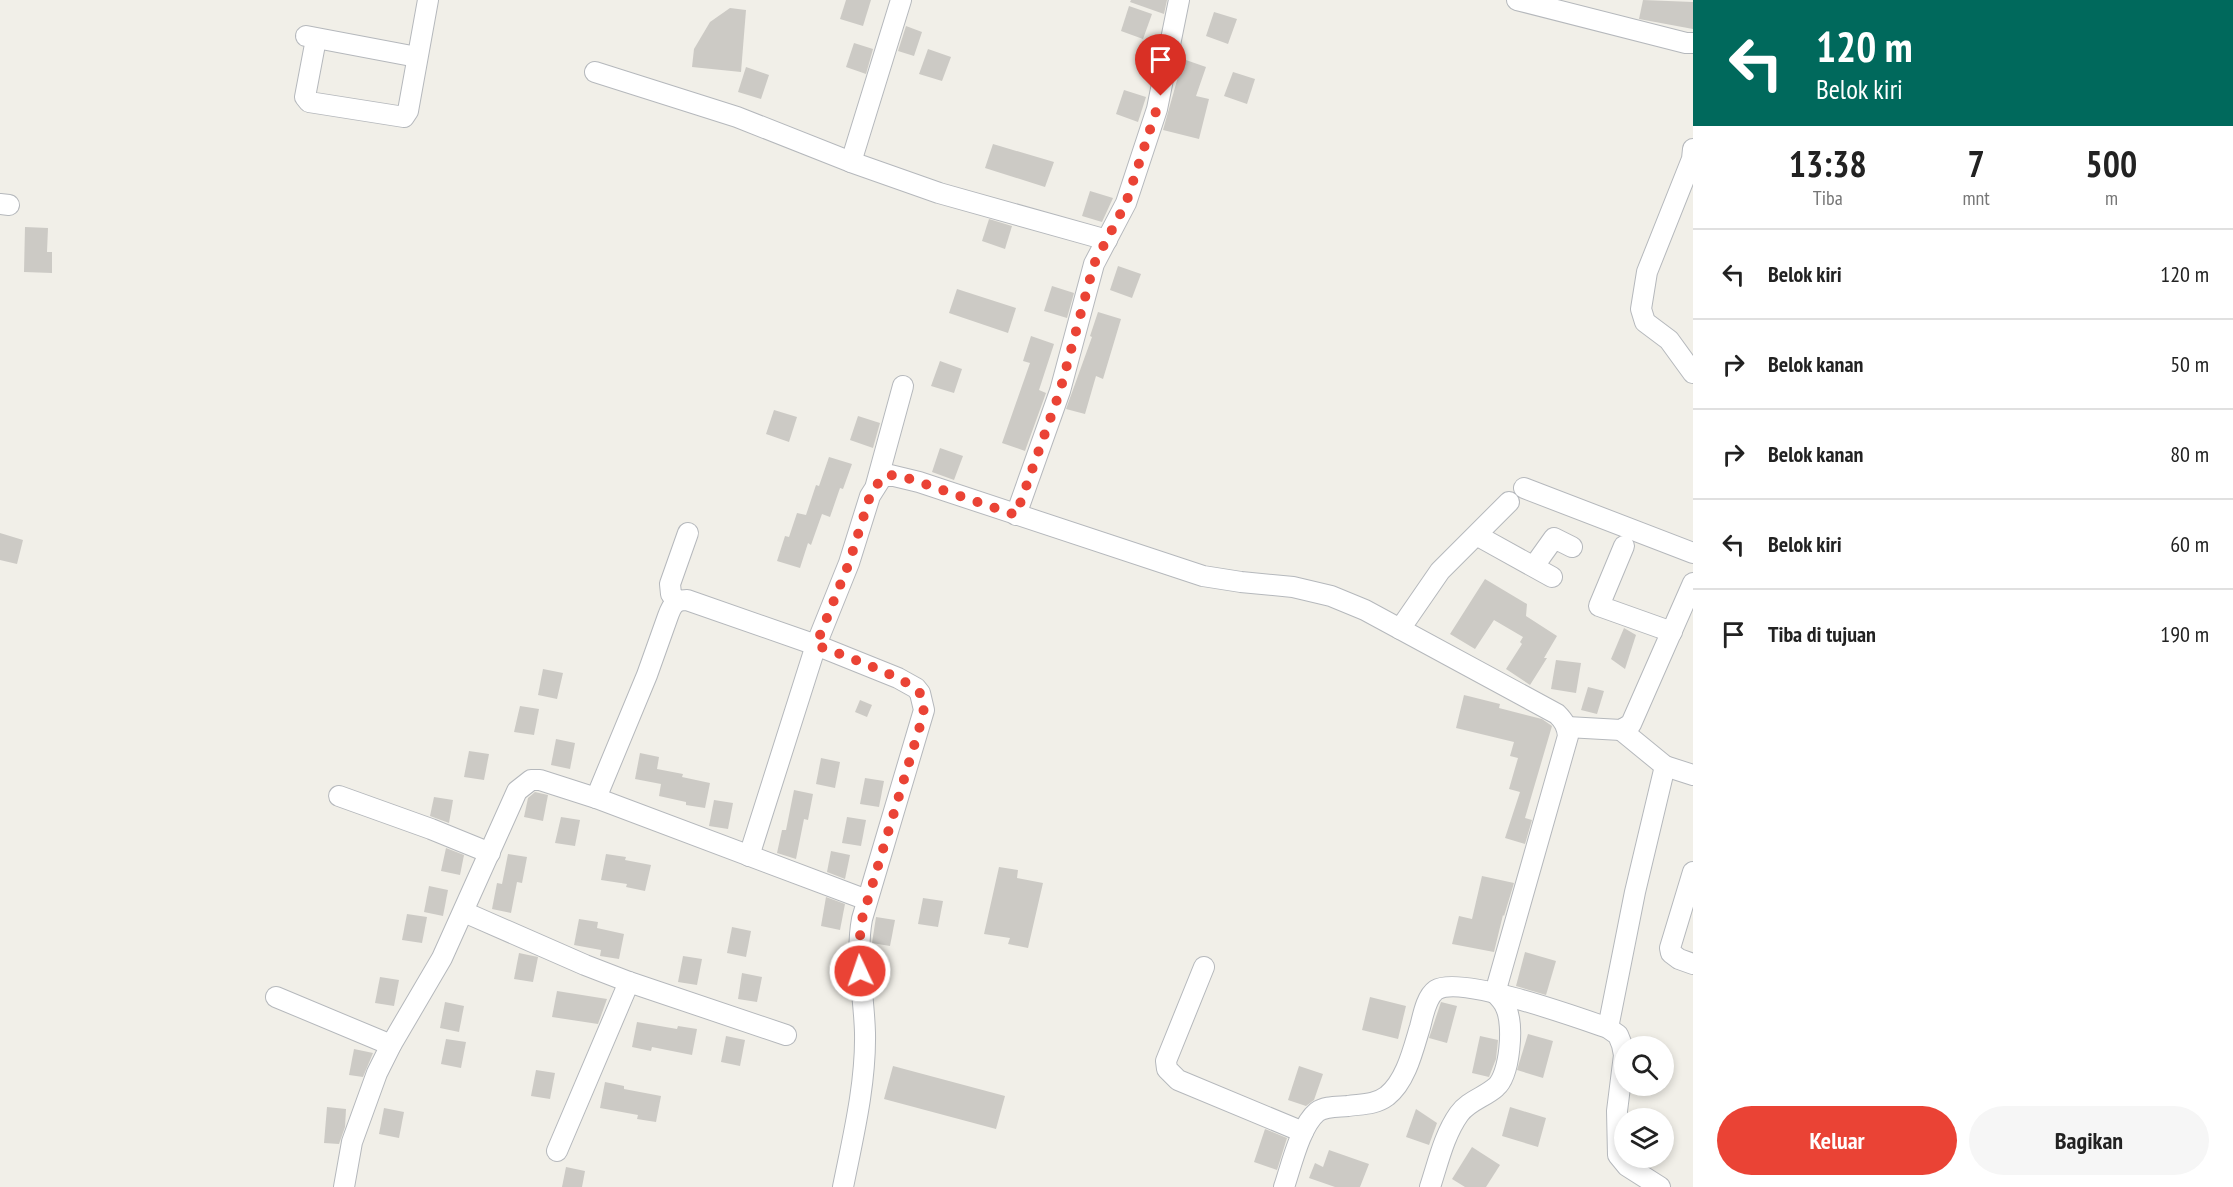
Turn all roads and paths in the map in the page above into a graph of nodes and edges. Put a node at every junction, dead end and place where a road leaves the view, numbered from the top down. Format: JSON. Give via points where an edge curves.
{"nodes":[{"id":1,"x":428,"y":0,"type":"edge"},
{"id":2,"x":901,"y":0,"type":"edge"},
{"id":3,"x":1179,"y":0,"type":"edge"},
{"id":4,"x":1517,"y":0,"type":"edge"},
{"id":5,"x":1693,"y":43,"type":"edge"},
{"id":6,"x":417,"y":57,"type":"junction"},
{"id":7,"x":595,"y":72,"type":"dead end"},
{"id":8,"x":1693,"y":149,"type":"edge"},
{"id":9,"x":851,"y":162,"type":"junction"},
{"id":10,"x":1107,"y":240,"type":"junction"},
{"id":11,"x":1693,"y":373,"type":"edge"},
{"id":12,"x":903,"y":386,"type":"dead end"},
{"id":13,"x":876,"y":485,"type":"junction"},
{"id":14,"x":1524,"y":488,"type":"dead end"},
{"id":15,"x":1509,"y":502,"type":"dead end"},
{"id":16,"x":1016,"y":515,"type":"junction"},
{"id":17,"x":688,"y":532,"type":"dead end"},
{"id":18,"x":1478,"y":536,"type":"junction"},
{"id":19,"x":1624,"y":546,"type":"dead end"},
{"id":20,"x":1572,"y":547,"type":"dead end"},
{"id":21,"x":1693,"y":553,"type":"edge"},
{"id":22,"x":1534,"y":566,"type":"junction"},
{"id":23,"x":1552,"y":577,"type":"dead end"},
{"id":24,"x":1693,"y":583,"type":"edge"},
{"id":25,"x":677,"y":601,"type":"junction"},
{"id":26,"x":1393,"y":625,"type":"junction"},
{"id":27,"x":1672,"y":633,"type":"junction"},
{"id":28,"x":816,"y":645,"type":"junction"},
{"id":29,"x":1567,"y":727,"type":"junction"},
{"id":30,"x":1621,"y":730,"type":"junction"},
{"id":31,"x":1665,"y":766,"type":"junction"},
{"id":32,"x":1693,"y":775,"type":"edge"},
{"id":33,"x":339,"y":796,"type":"dead end"},
{"id":34,"x":596,"y":798,"type":"junction"},
{"id":35,"x":490,"y":853,"type":"junction"},
{"id":36,"x":749,"y":856,"type":"junction"},
{"id":37,"x":1692,"y":880,"type":"edge"},
{"id":38,"x":867,"y":900,"type":"junction"},
{"id":39,"x":464,"y":912,"type":"junction"},
{"id":40,"x":1693,"y":964,"type":"edge"},
{"id":41,"x":1204,"y":967,"type":"dead end"},
{"id":42,"x":629,"y":982,"type":"junction"},
{"id":43,"x":1496,"y":993,"type":"junction"},
{"id":44,"x":276,"y":997,"type":"dead end"},
{"id":45,"x":1608,"y":1028,"type":"junction"},
{"id":46,"x":786,"y":1035,"type":"dead end"},
{"id":47,"x":391,"y":1045,"type":"junction"},
{"id":48,"x":1303,"y":1132,"type":"junction"},
{"id":49,"x":557,"y":1151,"type":"dead end"},
{"id":50,"x":344,"y":1187,"type":"edge"},
{"id":51,"x":843,"y":1187,"type":"edge"},
{"id":52,"x":1284,"y":1187,"type":"edge"},
{"id":53,"x":1430,"y":1187,"type":"edge"},
{"id":54,"x":1660,"y":1187,"type":"edge"}],
"edges":[{"from":1,"to":6,"type":"street"},
{"from":2,"to":9,"type":"street"},
{"from":3,"to":10,"type":"street","via":[[1157,109],[1126,203]]},
{"from":4,"to":5,"type":"street"},
{"from":6,"to":6,"type":"street","via":[[311,38],[305,97],[309,102],[404,117]]},
{"from":7,"to":9,"type":"street","via":[[737,117]]},
{"from":8,"to":11,"type":"street","via":[[1647,272],[1641,309],[1645,322],[1669,340]]},
{"from":9,"to":10,"type":"street","via":[[939,193]]},
{"from":10,"to":16,"type":"street","via":[[1089,278],[1060,391]]},
{"from":12,"to":13,"type":"street"},
{"from":13,"to":16,"type":"street","via":[[882,477],[901,476]]},
{"from":13,"to":28,"type":"street"},
{"from":14,"to":21,"type":"street"},
{"from":15,"to":18,"type":"street"},
{"from":16,"to":26,"type":"street","via":[[1203,576],[1293,587],[1331,596]]},
{"from":17,"to":25,"type":"street","via":[[670,584]]},
{"from":18,"to":22,"type":"street"},
{"from":18,"to":26,"type":"street"},
{"from":19,"to":27,"type":"street","via":[[1599,606]]},
{"from":20,"to":22,"type":"street","via":[[1554,538]]},
{"from":22,"to":23,"type":"street"},
{"from":24,"to":27,"type":"street"},
{"from":25,"to":28,"type":"street","via":[[687,600]]},
{"from":25,"to":34,"type":"street"},
{"from":26,"to":29,"type":"street","via":[[1557,714]]},
{"from":27,"to":30,"type":"street","via":[[1631,724]]},
{"from":28,"to":36,"type":"street"},
{"from":28,"to":38,"type":"street","via":[[898,678],[916,688],[923,701],[920,726]]},
{"from":29,"to":30,"type":"street"},
{"from":29,"to":43,"type":"street","via":[[1568,736]]},
{"from":30,"to":31,"type":"street"},
{"from":31,"to":32,"type":"street"},
{"from":31,"to":45,"type":"street"},
{"from":33,"to":35,"type":"street"},
{"from":34,"to":35,"type":"street","via":[[531,780],[517,791]]},
{"from":34,"to":36,"type":"street"},
{"from":35,"to":39,"type":"street"},
{"from":36,"to":38,"type":"street"},
{"from":37,"to":40,"type":"street","via":[[1670,948],[1679,959]]},
{"from":38,"to":51,"type":"street","via":[[858,954],[865,1034],[863,1077]]},
{"from":39,"to":42,"type":"street"},
{"from":39,"to":47,"type":"street"},
{"from":41,"to":48,"type":"street","via":[[1166,1061],[1167,1069],[1178,1080]]},
{"from":42,"to":46,"type":"street"},
{"from":42,"to":49,"type":"street"},
{"from":43,"to":45,"type":"street"},
{"from":43,"to":48,"type":"street","via":[[1437,990],[1429,999],[1412,1055],[1388,1095],[1368,1104],[1323,1109]]},
{"from":43,"to":53,"type":"street","via":[[1506,1006],[1510,1027],[1505,1074],[1495,1089],[1459,1114]]},
{"from":44,"to":47,"type":"street"},
{"from":45,"to":54,"type":"street","via":[[1618,1035],[1624,1055],[1617,1111],[1618,1155],[1627,1166]]},
{"from":47,"to":50,"type":"street","via":[[352,1142]]},
{"from":48,"to":52,"type":"street"}]}
